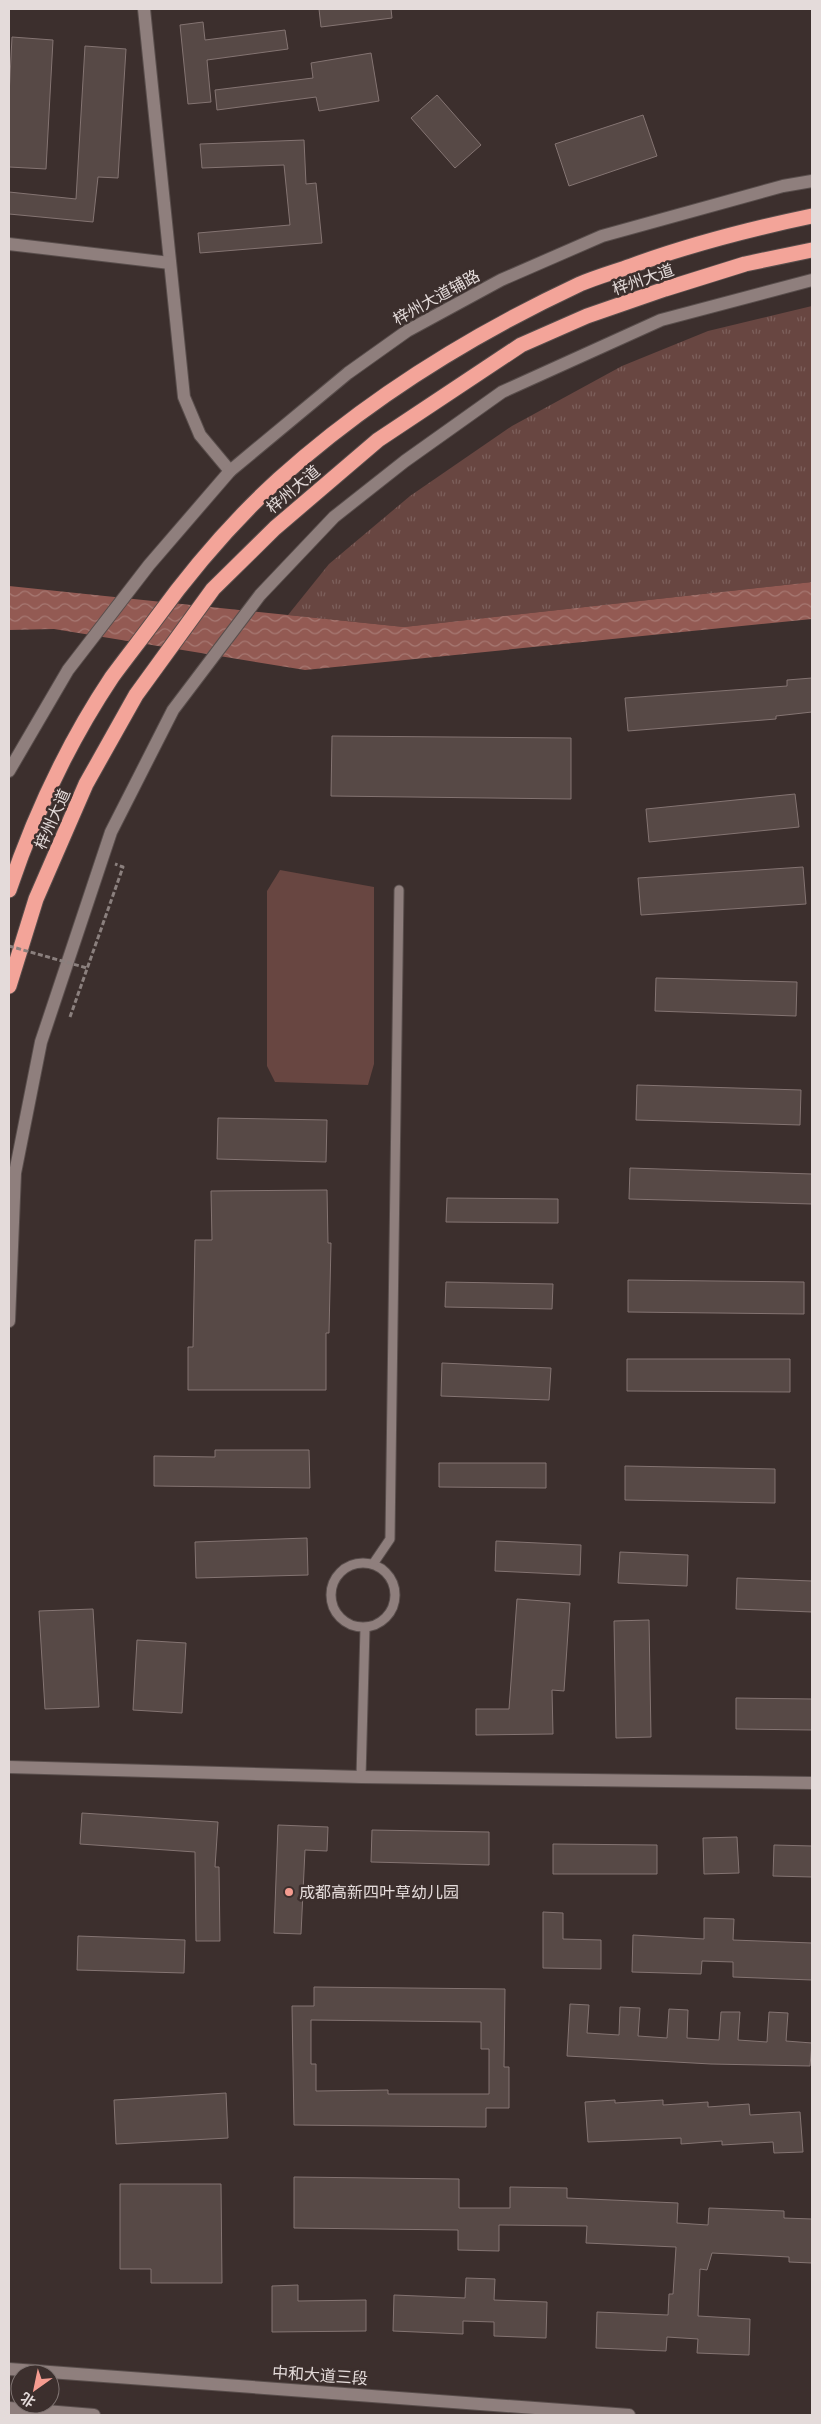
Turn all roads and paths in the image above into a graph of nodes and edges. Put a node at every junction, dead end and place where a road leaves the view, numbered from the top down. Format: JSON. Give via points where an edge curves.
{"nodes":[{"id":1,"x":144,"y":9,"type":"edge"},
{"id":2,"x":812,"y":180,"type":"edge"},
{"id":3,"x":812,"y":216,"type":"edge"},
{"id":4,"x":9,"y":244,"type":"edge"},
{"id":5,"x":812,"y":250,"type":"edge"},
{"id":6,"x":170,"y":264,"type":"junction"},
{"id":7,"x":812,"y":280,"type":"edge"},
{"id":8,"x":230,"y":470,"type":"junction"},
{"id":9,"x":9,"y":771,"type":"edge"},
{"id":10,"x":123,"y":867,"type":"dead end"},
{"id":11,"x":9,"y":890,"type":"edge"},
{"id":12,"x":399,"y":890,"type":"dead end"},
{"id":13,"x":9,"y":946,"type":"edge"},
{"id":14,"x":87,"y":968,"type":"junction"},
{"id":15,"x":9,"y":986,"type":"edge"},
{"id":16,"x":70,"y":1017,"type":"dead end"},
{"id":17,"x":9,"y":1321,"type":"edge"},
{"id":18,"x":373,"y":1564,"type":"junction"},
{"id":19,"x":365,"y":1628,"type":"junction"},
{"id":20,"x":9,"y":1767,"type":"edge"},
{"id":21,"x":361,"y":1776,"type":"junction"},
{"id":22,"x":812,"y":1783,"type":"edge"},
{"id":23,"x":9,"y":2369,"type":"edge"},
{"id":24,"x":9,"y":2408,"type":"edge"},
{"id":25,"x":94,"y":2415,"type":"edge"},
{"id":26,"x":628,"y":2415,"type":"edge"}],
"edges":[{"from":1,"to":6,"type":"main road"},
{"from":2,"to":8,"type":"main road","name":"梓州大道辅路","via":[[602,236],[501,280],[407,331],[348,373]]},
{"from":3,"to":11,"type":"highway","name":"梓州大道","via":[[738,231],[581,284],[434,363],[362,412],[279,479],[186,578],[112,678],[59,770],[24,846]]},
{"from":4,"to":6,"type":"main road"},
{"from":5,"to":15,"type":"highway","name":"梓州大道","via":[[745,264],[665,289],[587,316],[521,345],[378,440],[275,528],[213,589],[136,695],[86,784],[36,899]]},
{"from":6,"to":8,"type":"main road","via":[[184,397],[200,435]]},
{"from":7,"to":17,"type":"main road","via":[[661,320],[502,392],[405,461],[334,518],[260,595],[173,710],[111,832],[42,1042],[15,1173]]},
{"from":8,"to":9,"type":"main road","name":"梓州大道辅路","via":[[149,565],[68,670]]},
{"from":10,"to":14,"type":"path"},
{"from":12,"to":18,"type":"lane","via":[[390,1538]]},
{"from":13,"to":14,"type":"path","bridge":true},
{"from":14,"to":16,"type":"path"},
{"from":18,"to":19,"type":"lane","via":[[391,1578],[396,1600],[386,1620]]},
{"from":18,"to":19,"type":"lane","via":[[351,1565],[334,1580],[331,1602],[343,1621]]},
{"from":19,"to":21,"type":"lane"},
{"from":20,"to":21,"type":"main road"},
{"from":21,"to":22,"type":"main road"},
{"from":23,"to":26,"type":"main road","name":"中和大道三段"},
{"from":24,"to":25,"type":"main road"}]}
